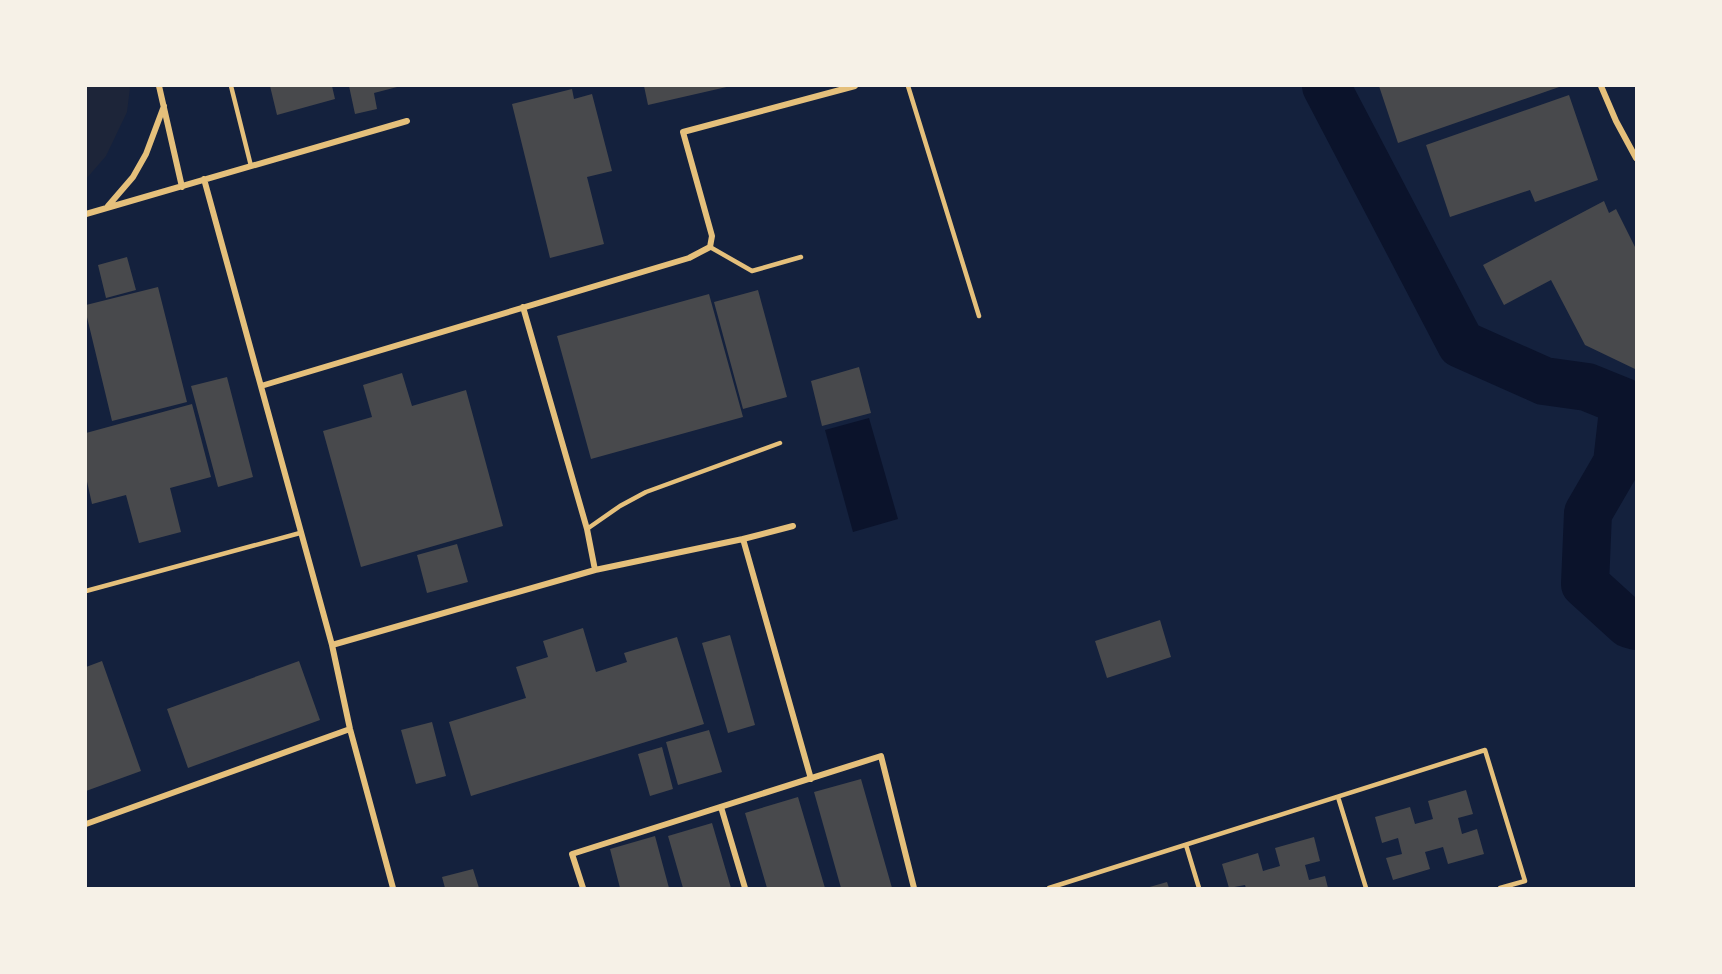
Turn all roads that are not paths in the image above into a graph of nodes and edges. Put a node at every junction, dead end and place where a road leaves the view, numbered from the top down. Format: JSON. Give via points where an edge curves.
{"nodes":[{"id":1,"x":159,"y":86,"type":"edge"},
{"id":2,"x":231,"y":86,"type":"edge"},
{"id":3,"x":855,"y":86,"type":"edge"},
{"id":4,"x":908,"y":86,"type":"edge"},
{"id":5,"x":1600,"y":86,"type":"edge"},
{"id":6,"x":164,"y":106,"type":"junction"},
{"id":7,"x":407,"y":121,"type":"dead end"},
{"id":8,"x":1636,"y":158,"type":"edge"},
{"id":9,"x":251,"y":166,"type":"junction"},
{"id":10,"x":204,"y":179,"type":"junction"},
{"id":11,"x":182,"y":187,"type":"junction"},
{"id":12,"x":107,"y":207,"type":"junction"},
{"id":13,"x":86,"y":214,"type":"edge"},
{"id":14,"x":710,"y":247,"type":"junction"},
{"id":15,"x":801,"y":257,"type":"dead end"},
{"id":16,"x":523,"y":307,"type":"junction"},
{"id":17,"x":979,"y":316,"type":"dead end"},
{"id":18,"x":261,"y":386,"type":"junction"},
{"id":19,"x":780,"y":442,"type":"dead end"},
{"id":20,"x":793,"y":526,"type":"dead end"},
{"id":21,"x":587,"y":529,"type":"junction"},
{"id":22,"x":300,"y":533,"type":"junction"},
{"id":23,"x":743,"y":539,"type":"junction"},
{"id":24,"x":595,"y":570,"type":"junction"},
{"id":25,"x":86,"y":591,"type":"edge"},
{"id":26,"x":332,"y":645,"type":"junction"},
{"id":27,"x":350,"y":729,"type":"junction"},
{"id":28,"x":811,"y":779,"type":"junction"},
{"id":29,"x":1338,"y":797,"type":"junction"},
{"id":30,"x":721,"y":807,"type":"junction"},
{"id":31,"x":86,"y":824,"type":"edge"},
{"id":32,"x":1186,"y":845,"type":"junction"},
{"id":33,"x":393,"y":888,"type":"edge"},
{"id":34,"x":583,"y":888,"type":"edge"},
{"id":35,"x":746,"y":888,"type":"edge"},
{"id":36,"x":914,"y":888,"type":"edge"},
{"id":37,"x":1049,"y":888,"type":"edge"},
{"id":38,"x":1199,"y":888,"type":"edge"},
{"id":39,"x":1366,"y":888,"type":"edge"},
{"id":40,"x":1500,"y":888,"type":"edge"}],
"edges":[{"from":1,"to":6,"type":"street"},
{"from":2,"to":9,"type":"lane"},
{"from":3,"to":14,"type":"street","via":[[683,132],[712,236]]},
{"from":4,"to":17,"type":"lane"},
{"from":5,"to":8,"type":"street"},
{"from":6,"to":11,"type":"street"},
{"from":6,"to":12,"type":"street","via":[[133,177]]},
{"from":7,"to":9,"type":"street"},
{"from":9,"to":10,"type":"street"},
{"from":10,"to":11,"type":"street"},
{"from":10,"to":18,"type":"street"},
{"from":11,"to":12,"type":"street"},
{"from":12,"to":13,"type":"street"},
{"from":14,"to":15,"type":"lane","via":[[752,271]]},
{"from":14,"to":16,"type":"street","via":[[689,258]]},
{"from":16,"to":18,"type":"street"},
{"from":16,"to":21,"type":"street"},
{"from":18,"to":22,"type":"street"},
{"from":19,"to":21,"type":"lane","via":[[646,492]]},
{"from":20,"to":23,"type":"street"},
{"from":21,"to":24,"type":"street"},
{"from":22,"to":25,"type":"lane"},
{"from":22,"to":26,"type":"street"},
{"from":23,"to":24,"type":"street"},
{"from":23,"to":28,"type":"street"},
{"from":24,"to":26,"type":"street"},
{"from":26,"to":27,"type":"street"},
{"from":27,"to":31,"type":"street"},
{"from":27,"to":33,"type":"street"},
{"from":28,"to":30,"type":"street"},
{"from":28,"to":36,"type":"street","via":[[881,756]]},
{"from":29,"to":32,"type":"lane"},
{"from":29,"to":39,"type":"lane"},
{"from":29,"to":40,"type":"lane","via":[[1485,750],[1525,881]]},
{"from":30,"to":34,"type":"street","via":[[572,854]]},
{"from":30,"to":35,"type":"street"},
{"from":32,"to":37,"type":"lane"},
{"from":32,"to":38,"type":"lane"}]}
